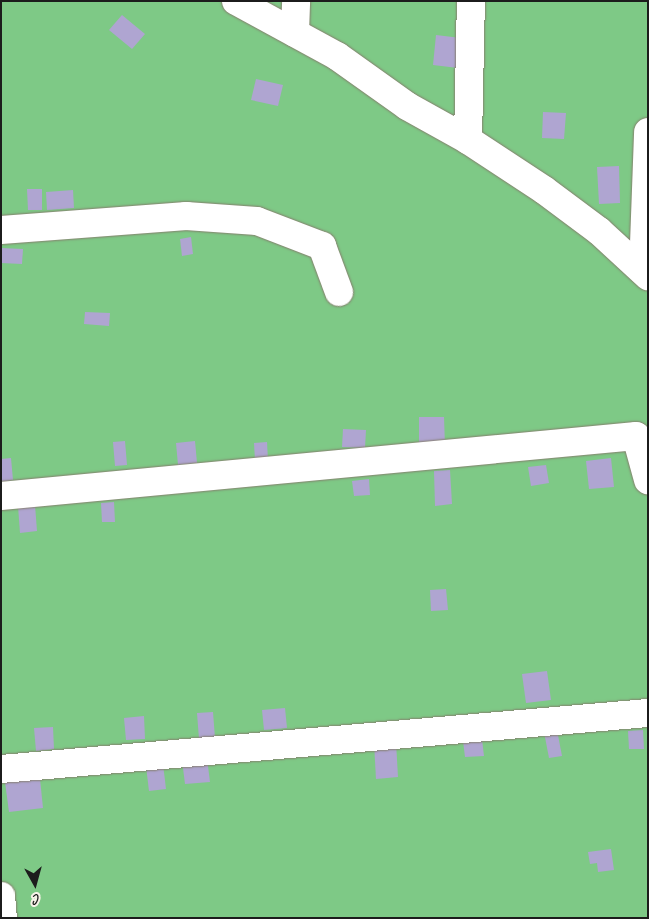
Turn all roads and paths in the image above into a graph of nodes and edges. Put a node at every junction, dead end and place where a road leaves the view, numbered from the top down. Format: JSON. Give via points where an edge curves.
{"nodes":[{"id":1,"x":236,"y":1,"type":"edge"},
{"id":2,"x":296,"y":1,"type":"edge"},
{"id":3,"x":471,"y":1,"type":"edge"},
{"id":4,"x":295,"y":32,"type":"junction"},
{"id":5,"x":648,"y":132,"type":"edge"},
{"id":6,"x":468,"y":140,"type":"junction"},
{"id":7,"x":1,"y":230,"type":"edge"},
{"id":8,"x":645,"y":273,"type":"edge"},
{"id":9,"x":339,"y":292,"type":"dead end"},
{"id":10,"x":648,"y":480,"type":"edge"},
{"id":11,"x":1,"y":496,"type":"edge"},
{"id":12,"x":648,"y":713,"type":"edge"},
{"id":13,"x":1,"y":768,"type":"edge"},
{"id":14,"x":1,"y":896,"type":"edge"},
{"id":15,"x":4,"y":918,"type":"edge"}],
"edges":[{"from":1,"to":4,"type":"lane"},
{"from":2,"to":4,"type":"lane"},
{"from":3,"to":6,"type":"lane"},
{"from":4,"to":6,"type":"lane","via":[[337,56],[407,106]]},
{"from":5,"to":8,"type":"lane"},
{"from":6,"to":8,"type":"lane","via":[[599,231]]},
{"from":7,"to":9,"type":"lane","via":[[186,216],[257,221],[322,246]]},
{"from":10,"to":11,"type":"lane","via":[[636,436]]},
{"from":12,"to":13,"type":"lane"},
{"from":14,"to":15,"type":"lane"}]}
